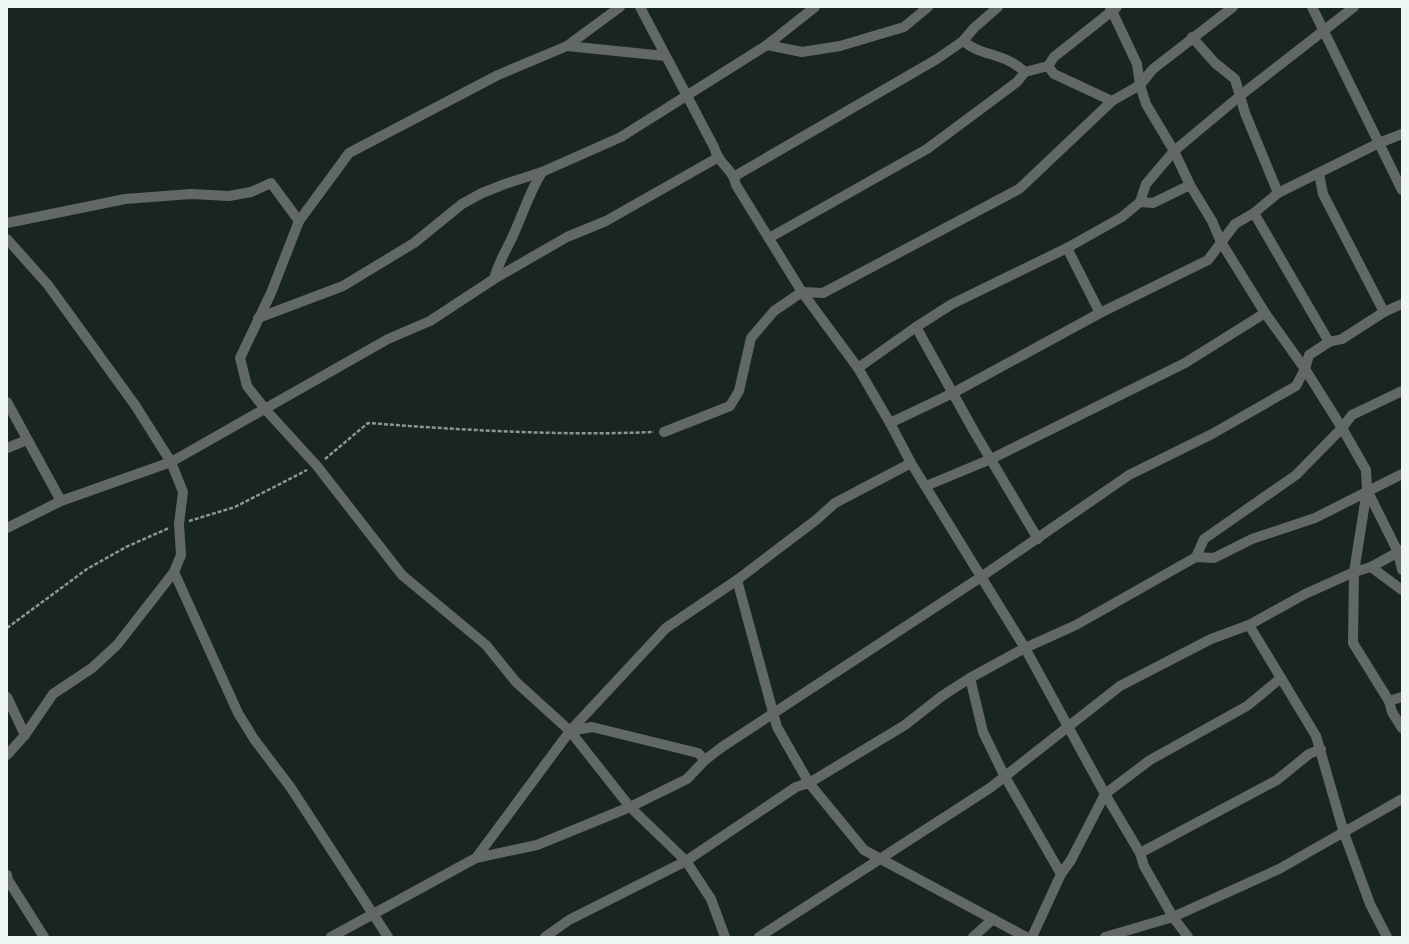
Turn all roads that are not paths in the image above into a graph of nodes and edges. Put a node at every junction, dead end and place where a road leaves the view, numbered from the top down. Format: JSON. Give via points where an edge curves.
{"nodes":[{"id":1,"x":620,"y":7,"type":"edge"},
{"id":2,"x":640,"y":7,"type":"edge"},
{"id":3,"x":815,"y":7,"type":"edge"},
{"id":4,"x":928,"y":7,"type":"edge"},
{"id":5,"x":998,"y":7,"type":"edge"},
{"id":6,"x":1233,"y":7,"type":"edge"},
{"id":7,"x":1312,"y":7,"type":"edge"},
{"id":8,"x":1354,"y":7,"type":"edge"},
{"id":9,"x":1113,"y":8,"type":"edge"},
{"id":10,"x":1322,"y":30,"type":"junction"},
{"id":11,"x":1192,"y":37,"type":"junction"},
{"id":12,"x":963,"y":41,"type":"junction"},
{"id":13,"x":767,"y":45,"type":"junction"},
{"id":14,"x":567,"y":46,"type":"junction"},
{"id":15,"x":665,"y":56,"type":"junction"},
{"id":16,"x":1048,"y":66,"type":"junction"},
{"id":17,"x":1025,"y":72,"type":"junction"},
{"id":18,"x":1140,"y":85,"type":"junction"},
{"id":19,"x":1241,"y":95,"type":"junction"},
{"id":20,"x":687,"y":97,"type":"junction"},
{"id":21,"x":1112,"y":101,"type":"junction"},
{"id":22,"x":1402,"y":134,"type":"edge"},
{"id":23,"x":1379,"y":143,"type":"junction"},
{"id":24,"x":1174,"y":151,"type":"junction"},
{"id":25,"x":717,"y":158,"type":"junction"},
{"id":26,"x":542,"y":172,"type":"junction"},
{"id":27,"x":1319,"y":174,"type":"junction"},
{"id":28,"x":735,"y":176,"type":"junction"},
{"id":29,"x":1190,"y":185,"type":"junction"},
{"id":30,"x":1402,"y":190,"type":"edge"},
{"id":31,"x":1278,"y":194,"type":"junction"},
{"id":32,"x":1140,"y":202,"type":"junction"},
{"id":33,"x":1254,"y":213,"type":"junction"},
{"id":34,"x":299,"y":221,"type":"junction"},
{"id":35,"x":7,"y":223,"type":"edge"},
{"id":36,"x":769,"y":238,"type":"junction"},
{"id":37,"x":7,"y":240,"type":"edge"},
{"id":38,"x":1221,"y":242,"type":"junction"},
{"id":39,"x":1067,"y":248,"type":"junction"},
{"id":40,"x":494,"y":279,"type":"junction"},
{"id":41,"x":802,"y":292,"type":"junction"},
{"id":42,"x":1402,"y":304,"type":"edge"},
{"id":43,"x":1384,"y":312,"type":"junction"},
{"id":44,"x":1100,"y":313,"type":"junction"},
{"id":45,"x":1265,"y":313,"type":"junction"},
{"id":46,"x":258,"y":318,"type":"junction"},
{"id":47,"x":916,"y":327,"type":"junction"},
{"id":48,"x":1329,"y":342,"type":"junction"},
{"id":49,"x":858,"y":368,"type":"junction"},
{"id":50,"x":1305,"y":369,"type":"junction"},
{"id":51,"x":1402,"y":391,"type":"edge"},
{"id":52,"x":953,"y":393,"type":"junction"},
{"id":53,"x":7,"y":402,"type":"edge"},
{"id":54,"x":265,"y":409,"type":"junction"},
{"id":55,"x":890,"y":422,"type":"junction"},
{"id":56,"x":1342,"y":428,"type":"junction"},
{"id":57,"x":664,"y":432,"type":"road end"},
{"id":58,"x":27,"y":440,"type":"junction"},
{"id":59,"x":7,"y":448,"type":"edge"},
{"id":60,"x":991,"y":459,"type":"junction"},
{"id":61,"x":171,"y":462,"type":"junction"},
{"id":62,"x":911,"y":463,"type":"junction"},
{"id":63,"x":1402,"y":474,"type":"edge"},
{"id":64,"x":926,"y":486,"type":"junction"},
{"id":65,"x":1367,"y":490,"type":"junction"},
{"id":66,"x":61,"y":501,"type":"junction"},
{"id":67,"x":7,"y":528,"type":"edge"},
{"id":68,"x":1038,"y":539,"type":"junction"},
{"id":69,"x":1400,"y":551,"type":"edge"},
{"id":70,"x":1196,"y":557,"type":"junction"},
{"id":71,"x":1371,"y":567,"type":"junction"},
{"id":72,"x":1402,"y":570,"type":"edge"},
{"id":73,"x":174,"y":572,"type":"junction"},
{"id":74,"x":1354,"y":572,"type":"junction"},
{"id":75,"x":982,"y":577,"type":"junction"},
{"id":76,"x":738,"y":580,"type":"junction"},
{"id":77,"x":1402,"y":590,"type":"edge"},
{"id":78,"x":1249,"y":625,"type":"junction"},
{"id":79,"x":1025,"y":648,"type":"junction"},
{"id":80,"x":970,"y":678,"type":"junction"},
{"id":81,"x":1281,"y":678,"type":"junction"},
{"id":82,"x":7,"y":697,"type":"edge"},
{"id":83,"x":1402,"y":697,"type":"edge"},
{"id":84,"x":1389,"y":701,"type":"junction"},
{"id":85,"x":773,"y":713,"type":"junction"},
{"id":86,"x":1067,"y":727,"type":"junction"},
{"id":87,"x":1402,"y":728,"type":"edge"},
{"id":88,"x":570,"y":731,"type":"junction"},
{"id":89,"x":25,"y":735,"type":"junction"},
{"id":90,"x":1321,"y":749,"type":"junction"},
{"id":91,"x":7,"y":755,"type":"edge"},
{"id":92,"x":705,"y":760,"type":"junction"},
{"id":93,"x":1004,"y":775,"type":"junction"},
{"id":94,"x":809,"y":783,"type":"junction"},
{"id":95,"x":1105,"y":794,"type":"junction"},
{"id":96,"x":1402,"y":799,"type":"edge"},
{"id":97,"x":630,"y":808,"type":"junction"},
{"id":98,"x":1344,"y":833,"type":"junction"},
{"id":99,"x":1140,"y":853,"type":"junction"},
{"id":100,"x":476,"y":858,"type":"junction"},
{"id":101,"x":881,"y":858,"type":"junction"},
{"id":102,"x":686,"y":861,"type":"junction"},
{"id":103,"x":1061,"y":874,"type":"junction"},
{"id":104,"x":7,"y":879,"type":"edge"},
{"id":105,"x":374,"y":914,"type":"junction"},
{"id":106,"x":1173,"y":917,"type":"junction"},
{"id":107,"x":993,"y":919,"type":"junction"},
{"id":108,"x":44,"y":937,"type":"edge"},
{"id":109,"x":331,"y":937,"type":"edge"},
{"id":110,"x":388,"y":937,"type":"edge"},
{"id":111,"x":545,"y":937,"type":"edge"},
{"id":112,"x":725,"y":937,"type":"edge"},
{"id":113,"x":760,"y":937,"type":"edge"},
{"id":114,"x":973,"y":937,"type":"edge"},
{"id":115,"x":1026,"y":937,"type":"edge"},
{"id":116,"x":1032,"y":937,"type":"edge"},
{"id":117,"x":1105,"y":937,"type":"edge"},
{"id":118,"x":1188,"y":937,"type":"edge"},
{"id":119,"x":1387,"y":937,"type":"edge"}],
"edges":[{"from":1,"to":14,"type":"street"},
{"from":2,"to":15,"type":"street"},
{"from":3,"to":13,"type":"street"},
{"from":4,"to":13,"type":"street","via":[[904,27],[840,46],[802,52]]},
{"from":5,"to":12,"type":"street"},
{"from":6,"to":11,"type":"street"},
{"from":7,"to":10,"type":"street"},
{"from":8,"to":10,"type":"street"},
{"from":9,"to":16,"type":"street","via":[[1054,57]]},
{"from":9,"to":18,"type":"street","via":[[1136,64]]},
{"from":10,"to":19,"type":"street"},
{"from":10,"to":23,"type":"street"},
{"from":11,"to":18,"type":"street","via":[[1153,69]]},
{"from":11,"to":19,"type":"street","via":[[1216,63],[1235,78]]},
{"from":12,"to":17,"type":"street","via":[[972,48],[999,55],[1017,64]]},
{"from":12,"to":28,"type":"street","via":[[886,89]]},
{"from":13,"to":20,"type":"street"},
{"from":14,"to":15,"type":"street"},
{"from":14,"to":34,"type":"street","via":[[498,75],[349,153]]},
{"from":15,"to":20,"type":"street"},
{"from":16,"to":17,"type":"street"},
{"from":16,"to":21,"type":"street","via":[[1054,74]]},
{"from":17,"to":36,"type":"street","via":[[1017,82],[927,149]]},
{"from":18,"to":21,"type":"street"},
{"from":18,"to":24,"type":"street","via":[[1146,104]]},
{"from":19,"to":24,"type":"street"},
{"from":19,"to":31,"type":"street","via":[[1245,113]]},
{"from":20,"to":25,"type":"street","via":[[714,147]]},
{"from":20,"to":26,"type":"street","via":[[621,137]]},
{"from":21,"to":41,"type":"street","via":[[1019,189],[823,293]]},
{"from":22,"to":23,"type":"street"},
{"from":23,"to":27,"type":"street"},
{"from":23,"to":30,"type":"street"},
{"from":24,"to":29,"type":"street"},
{"from":24,"to":32,"type":"street","via":[[1146,184]]},
{"from":25,"to":28,"type":"street"},
{"from":25,"to":40,"type":"street","via":[[606,221],[567,237]]},
{"from":26,"to":40,"type":"street","via":[[515,232],[498,262]]},
{"from":26,"to":46,"type":"street","via":[[482,193],[462,204],[414,243],[343,286]]},
{"from":27,"to":31,"type":"street"},
{"from":27,"to":43,"type":"street","via":[[1323,194]]},
{"from":28,"to":36,"type":"street","via":[[736,185]]},
{"from":29,"to":32,"type":"street","via":[[1153,203]]},
{"from":29,"to":38,"type":"street","via":[[1212,221]]},
{"from":31,"to":33,"type":"street"},
{"from":32,"to":39,"type":"street","via":[[1122,217]]},
{"from":33,"to":38,"type":"street","via":[[1235,224]]},
{"from":33,"to":48,"type":"street"},
{"from":34,"to":35,"type":"street","via":[[272,183],[251,192],[229,196],[191,194],[125,199]]},
{"from":34,"to":46,"type":"street","via":[[271,293]]},
{"from":36,"to":41,"type":"street"},
{"from":37,"to":61,"type":"street","via":[[48,285],[136,405]]},
{"from":38,"to":44,"type":"street","via":[[1208,260]]},
{"from":38,"to":45,"type":"street"},
{"from":39,"to":44,"type":"street"},
{"from":39,"to":47,"type":"street","via":[[952,304]]},
{"from":40,"to":54,"type":"street","via":[[430,321],[388,339]]},
{"from":41,"to":49,"type":"street"},
{"from":41,"to":57,"type":"street","via":[[774,311],[751,338],[739,391],[730,406]]},
{"from":42,"to":43,"type":"street"},
{"from":43,"to":48,"type":"street","via":[[1342,339]]},
{"from":44,"to":52,"type":"street"},
{"from":45,"to":50,"type":"street"},
{"from":45,"to":60,"type":"street","via":[[1185,363]]},
{"from":46,"to":54,"type":"street","via":[[240,358],[247,386]]},
{"from":47,"to":49,"type":"street"},
{"from":47,"to":52,"type":"street"},
{"from":48,"to":50,"type":"street","via":[[1309,355]]},
{"from":49,"to":55,"type":"street"},
{"from":50,"to":56,"type":"street"},
{"from":50,"to":68,"type":"street","via":[[1296,386],[1212,434],[1129,475]]},
{"from":51,"to":56,"type":"street","via":[[1352,415]]},
{"from":52,"to":55,"type":"street"},
{"from":52,"to":60,"type":"street"},
{"from":53,"to":58,"type":"street"},
{"from":54,"to":61,"type":"street"},
{"from":54,"to":88,"type":"street","via":[[317,466],[402,575],[486,645],[516,682]]},
{"from":55,"to":62,"type":"street"},
{"from":56,"to":65,"type":"street","via":[[1366,470]]},
{"from":56,"to":70,"type":"street","via":[[1296,475],[1204,539]]},
{"from":58,"to":59,"type":"street"},
{"from":58,"to":66,"type":"street"},
{"from":60,"to":64,"type":"street"},
{"from":60,"to":68,"type":"street"},
{"from":61,"to":66,"type":"street"},
{"from":61,"to":73,"type":"street","via":[[183,492],[179,524],[181,555]]},
{"from":62,"to":64,"type":"street"},
{"from":62,"to":76,"type":"street","via":[[835,503]]},
{"from":63,"to":65,"type":"street"},
{"from":64,"to":75,"type":"street"},
{"from":65,"to":69,"type":"street"},
{"from":65,"to":70,"type":"street","via":[[1315,518],[1252,539],[1214,558]]},
{"from":65,"to":74,"type":"street"},
{"from":66,"to":67,"type":"street"},
{"from":68,"to":75,"type":"street"},
{"from":69,"to":71,"type":"street"},
{"from":69,"to":72,"type":"street"},
{"from":70,"to":79,"type":"street","via":[[1076,625]]},
{"from":71,"to":74,"type":"street"},
{"from":71,"to":77,"type":"street"},
{"from":73,"to":89,"type":"street","via":[[117,645],[92,668],[53,694]]},
{"from":73,"to":105,"type":"street","via":[[238,713]]},
{"from":74,"to":78,"type":"street","via":[[1305,594]]},
{"from":74,"to":84,"type":"street","via":[[1353,643]]},
{"from":75,"to":79,"type":"street"},
{"from":75,"to":85,"type":"street"},
{"from":76,"to":85,"type":"street"},
{"from":76,"to":88,"type":"street","via":[[666,628]]},
{"from":78,"to":81,"type":"street"},
{"from":78,"to":86,"type":"street","via":[[1211,639],[1120,686]]},
{"from":79,"to":80,"type":"street"},
{"from":79,"to":86,"type":"street"},
{"from":80,"to":93,"type":"street","via":[[983,732]]},
{"from":80,"to":94,"type":"street","via":[[905,725]]},
{"from":81,"to":90,"type":"street","via":[[1316,736]]},
{"from":81,"to":95,"type":"street","via":[[1247,706],[1150,760]]},
{"from":82,"to":89,"type":"street"},
{"from":83,"to":84,"type":"street"},
{"from":84,"to":87,"type":"street","via":[[1392,712]]},
{"from":85,"to":92,"type":"street"},
{"from":85,"to":94,"type":"street","via":[[777,727]]},
{"from":86,"to":93,"type":"street"},
{"from":86,"to":95,"type":"street"},
{"from":88,"to":92,"type":"street","via":[[592,727],[698,753]]},
{"from":88,"to":97,"type":"street"},
{"from":88,"to":100,"type":"street"},
{"from":89,"to":91,"type":"street"},
{"from":90,"to":98,"type":"street"},
{"from":90,"to":99,"type":"street","via":[[1309,754],[1277,780]]},
{"from":92,"to":97,"type":"street","via":[[687,779]]},
{"from":93,"to":101,"type":"street","via":[[990,788]]},
{"from":93,"to":103,"type":"street"},
{"from":94,"to":101,"type":"street","via":[[864,850]]},
{"from":94,"to":102,"type":"street","via":[[796,788]]},
{"from":95,"to":99,"type":"street"},
{"from":95,"to":103,"type":"street","via":[[1072,860]]},
{"from":96,"to":98,"type":"street"},
{"from":97,"to":100,"type":"street","via":[[537,845]]},
{"from":97,"to":102,"type":"street"},
{"from":98,"to":106,"type":"street","via":[[1279,869]]},
{"from":98,"to":119,"type":"street","via":[[1370,904]]},
{"from":99,"to":106,"type":"street","via":[[1144,866]]},
{"from":100,"to":105,"type":"street"},
{"from":101,"to":107,"type":"street"},
{"from":101,"to":113,"type":"street"},
{"from":102,"to":111,"type":"street","via":[[569,920]]},
{"from":102,"to":112,"type":"street","via":[[711,899]]},
{"from":103,"to":116,"type":"street"},
{"from":104,"to":108,"type":"street"},
{"from":105,"to":109,"type":"street"},
{"from":105,"to":110,"type":"street"},
{"from":106,"to":117,"type":"street"},
{"from":106,"to":118,"type":"street"},
{"from":107,"to":114,"type":"street"},
{"from":107,"to":115,"type":"street"}]}
